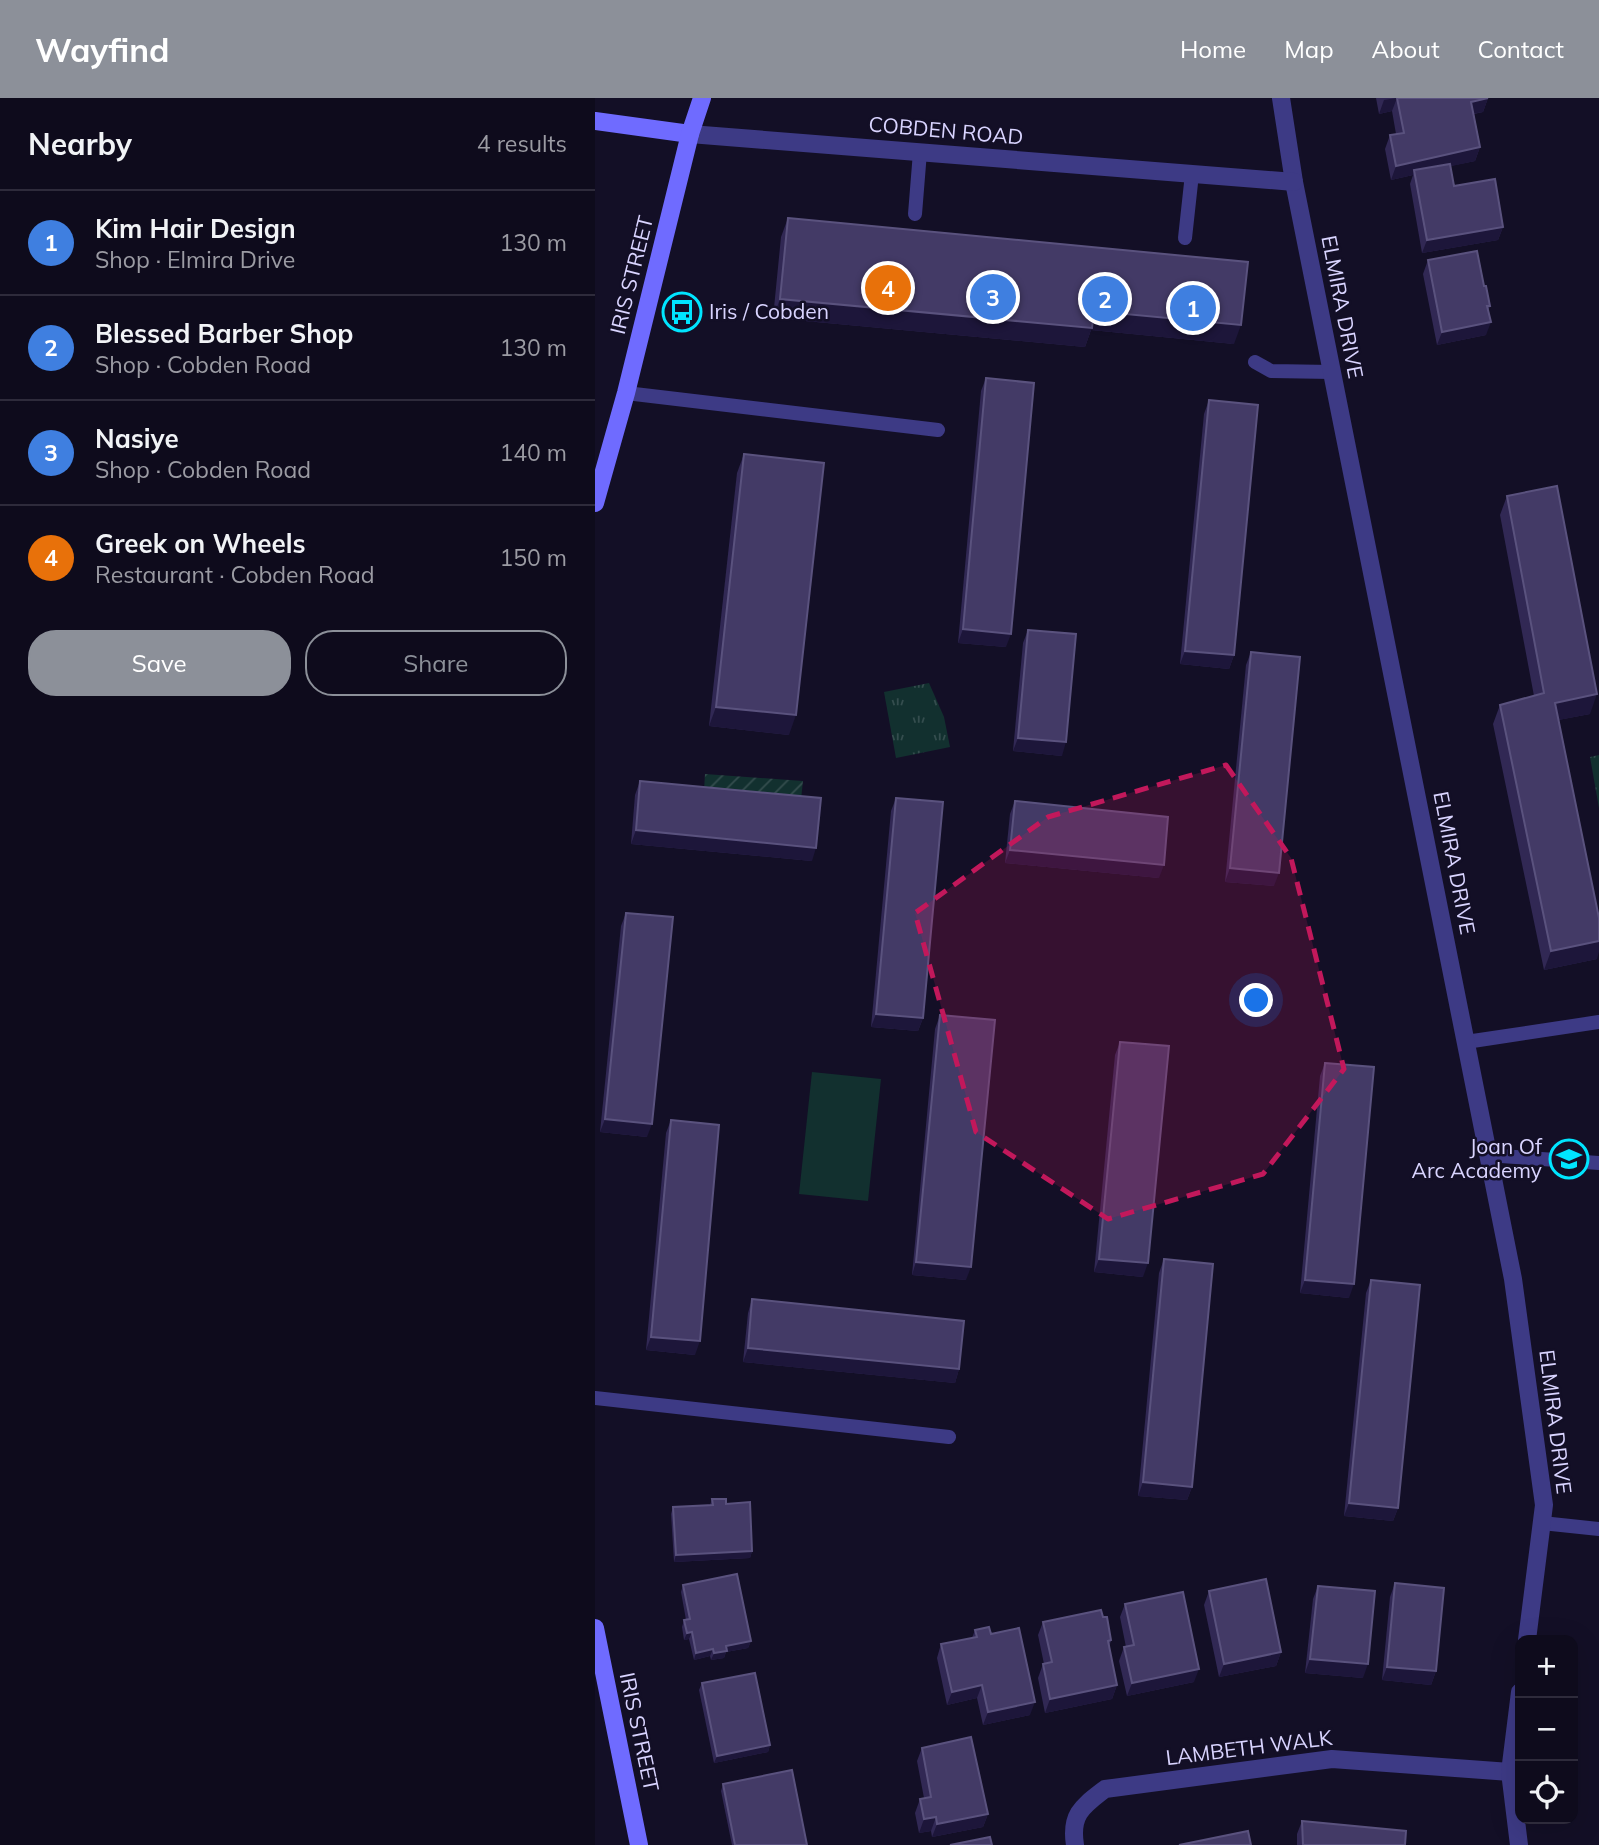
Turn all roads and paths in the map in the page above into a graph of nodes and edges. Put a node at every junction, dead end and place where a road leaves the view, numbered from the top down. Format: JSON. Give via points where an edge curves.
{"nodes":[{"id":1,"x":702,"y":98,"type":"edge"},
{"id":2,"x":1281,"y":98,"type":"edge"},
{"id":3,"x":595,"y":121,"type":"edge"},
{"id":4,"x":690,"y":134,"type":"junction"},
{"id":5,"x":920,"y":152,"type":"junction"},
{"id":6,"x":1192,"y":174,"type":"junction"},
{"id":7,"x":1294,"y":182,"type":"junction"},
{"id":8,"x":915,"y":214,"type":"dead end"},
{"id":9,"x":1185,"y":238,"type":"dead end"},
{"id":10,"x":1255,"y":362,"type":"dead end"},
{"id":11,"x":1332,"y":372,"type":"junction"},
{"id":12,"x":626,"y":394,"type":"junction"},
{"id":13,"x":938,"y":430,"type":"dead end"},
{"id":14,"x":595,"y":503,"type":"edge"},
{"id":15,"x":1599,"y":1022,"type":"edge"},
{"id":16,"x":1466,"y":1042,"type":"junction"},
{"id":17,"x":1487,"y":1155,"type":"junction"},
{"id":18,"x":1599,"y":1163,"type":"edge"},
{"id":19,"x":595,"y":1398,"type":"edge"},
{"id":20,"x":949,"y":1437,"type":"dead end"},
{"id":21,"x":1542,"y":1523,"type":"junction"},
{"id":22,"x":1599,"y":1529,"type":"edge"},
{"id":23,"x":595,"y":1628,"type":"edge"},
{"id":24,"x":1528,"y":1635,"type":"edge"},
{"id":25,"x":1519,"y":1698,"type":"edge"},
{"id":26,"x":1510,"y":1772,"type":"junction"},
{"id":27,"x":639,"y":1845,"type":"edge"},
{"id":28,"x":1075,"y":1845,"type":"edge"},
{"id":29,"x":1519,"y":1845,"type":"edge"}],
"edges":[{"from":1,"to":4,"type":"street","name":"IRIS STREET"},
{"from":2,"to":7,"type":"street","name":"ELMIRA DRIVE"},
{"from":3,"to":4,"type":"street","name":"COBDEN ROAD"},
{"from":4,"to":5,"type":"street","name":"COBDEN ROAD"},
{"from":4,"to":12,"type":"street","name":"IRIS STREET"},
{"from":5,"to":6,"type":"street","name":"COBDEN ROAD"},
{"from":5,"to":8,"type":"lane"},
{"from":6,"to":7,"type":"street","name":"COBDEN ROAD"},
{"from":6,"to":9,"type":"lane"},
{"from":7,"to":11,"type":"street","name":"ELMIRA DRIVE"},
{"from":10,"to":11,"type":"lane","via":[[1271,370]]},
{"from":11,"to":16,"type":"street","name":"ELMIRA DRIVE"},
{"from":12,"to":13,"type":"lane"},
{"from":12,"to":14,"type":"street","name":"IRIS STREET"},
{"from":15,"to":16,"type":"lane"},
{"from":16,"to":17,"type":"street","name":"ELMIRA DRIVE"},
{"from":17,"to":18,"type":"lane"},
{"from":17,"to":21,"type":"street","name":"ELMIRA DRIVE","via":[[1513,1279],[1544,1505]]},
{"from":19,"to":20,"type":"lane"},
{"from":21,"to":22,"type":"lane"},
{"from":21,"to":24,"type":"street","name":"ELMIRA DRIVE"},
{"from":23,"to":27,"type":"street","name":"IRIS STREET"},
{"from":25,"to":26,"type":"street"},
{"from":26,"to":28,"type":"street","name":"LAMBETH WALK","via":[[1332,1759],[1105,1789],[1081,1807],[1072,1829]]},
{"from":26,"to":29,"type":"street"}]}
